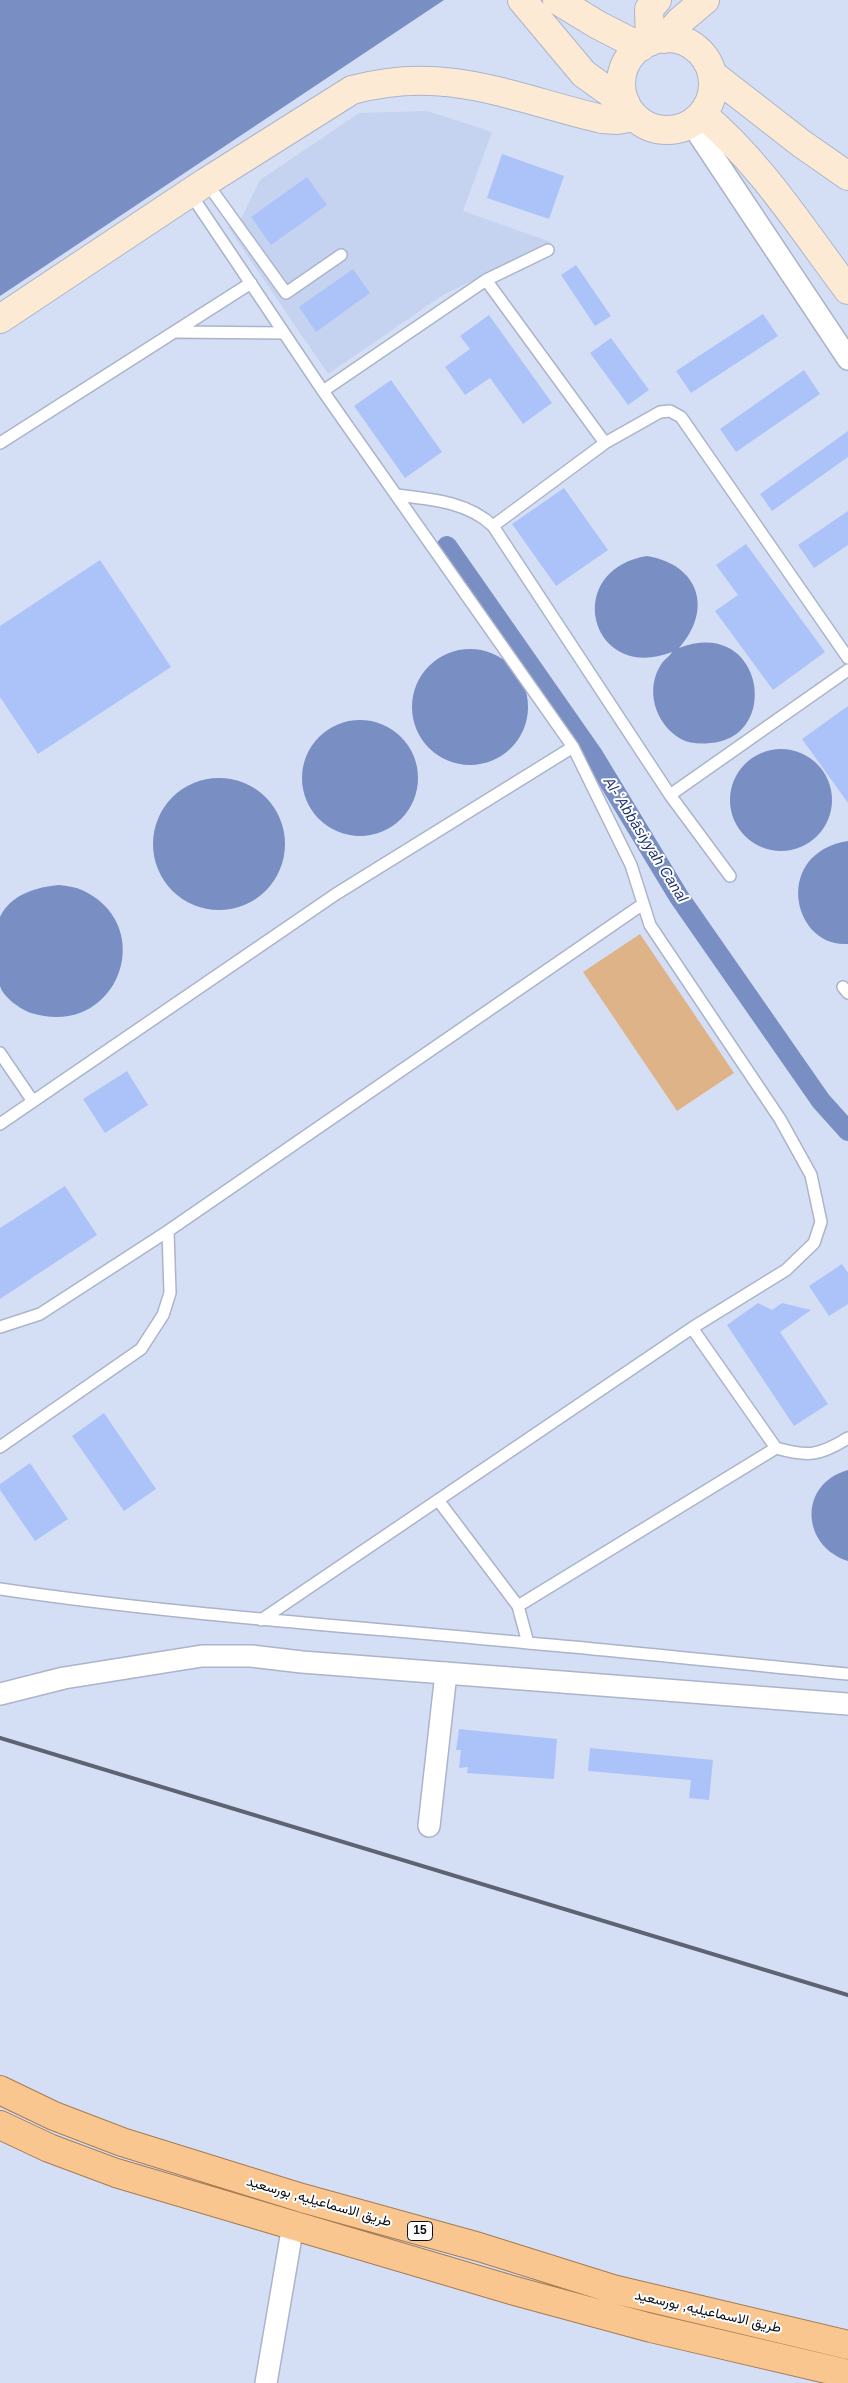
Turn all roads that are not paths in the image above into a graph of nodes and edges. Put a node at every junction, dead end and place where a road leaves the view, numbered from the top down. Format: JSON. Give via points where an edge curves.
{"nodes":[{"id":1,"x":557,"y":0,"type":"edge"},
{"id":2,"x":705,"y":0,"type":"edge"},
{"id":3,"x":650,"y":3,"type":"edge"},
{"id":4,"x":525,"y":4,"type":"edge"},
{"id":5,"x":652,"y":42,"type":"junction"},
{"id":6,"x":712,"y":74,"type":"junction"},
{"id":7,"x":630,"y":111,"type":"junction"},
{"id":8,"x":696,"y":118,"type":"junction"},
{"id":9,"x":848,"y":176,"type":"edge"},
{"id":10,"x":198,"y":187,"type":"junction"},
{"id":11,"x":548,"y":250,"type":"dead end"},
{"id":12,"x":340,"y":255,"type":"dead end"},
{"id":13,"x":486,"y":280,"type":"junction"},
{"id":14,"x":251,"y":283,"type":"junction"},
{"id":15,"x":848,"y":290,"type":"edge"},
{"id":16,"x":0,"y":319,"type":"edge"},
{"id":17,"x":175,"y":332,"type":"junction"},
{"id":18,"x":284,"y":333,"type":"junction"},
{"id":19,"x":848,"y":358,"type":"edge"},
{"id":20,"x":323,"y":391,"type":"junction"},
{"id":21,"x":605,"y":443,"type":"junction"},
{"id":22,"x":0,"y":444,"type":"edge"},
{"id":23,"x":397,"y":495,"type":"junction"},
{"id":24,"x":493,"y":526,"type":"junction"},
{"id":25,"x":848,"y":658,"type":"edge"},
{"id":26,"x":848,"y":670,"type":"edge"},
{"id":27,"x":573,"y":747,"type":"junction"},
{"id":28,"x":670,"y":795,"type":"junction"},
{"id":29,"x":730,"y":876,"type":"dead end"},
{"id":30,"x":643,"y":904,"type":"junction"},
{"id":31,"x":0,"y":1053,"type":"edge"},
{"id":32,"x":32,"y":1100,"type":"junction"},
{"id":33,"x":0,"y":1124,"type":"edge"},
{"id":34,"x":168,"y":1231,"type":"junction"},
{"id":35,"x":0,"y":1327,"type":"edge"},
{"id":36,"x":692,"y":1328,"type":"junction"},
{"id":37,"x":848,"y":1438,"type":"edge"},
{"id":38,"x":0,"y":1447,"type":"edge"},
{"id":39,"x":776,"y":1448,"type":"junction"},
{"id":40,"x":438,"y":1500,"type":"junction"},
{"id":41,"x":0,"y":1588,"type":"edge"},
{"id":42,"x":518,"y":1606,"type":"junction"},
{"id":43,"x":261,"y":1620,"type":"junction"},
{"id":44,"x":528,"y":1642,"type":"junction"},
{"id":45,"x":446,"y":1673,"type":"junction"},
{"id":46,"x":848,"y":1674,"type":"edge"},
{"id":47,"x":0,"y":1694,"type":"edge"},
{"id":48,"x":848,"y":1704,"type":"edge"},
{"id":49,"x":429,"y":1826,"type":"dead end"},
{"id":50,"x":0,"y":2090,"type":"edge"},
{"id":51,"x":0,"y":2125,"type":"edge"},
{"id":52,"x":293,"y":2225,"type":"junction"},
{"id":53,"x":479,"y":2247,"type":"junction"},
{"id":54,"x":467,"y":2276,"type":"junction"},
{"id":55,"x":570,"y":2277,"type":"junction"},
{"id":56,"x":564,"y":2305,"type":"junction"},
{"id":57,"x":848,"y":2345,"type":"edge"},
{"id":58,"x":848,"y":2374,"type":"edge"},
{"id":59,"x":266,"y":2383,"type":"edge"}],
"edges":[{"from":1,"to":5,"type":"main road","via":[[598,25]]},
{"from":2,"to":5,"type":"main road"},
{"from":3,"to":5,"type":"main road"},
{"from":4,"to":7,"type":"main road","via":[[584,74]]},
{"from":5,"to":6,"type":"main road","via":[[674,39],[694,47],[708,63]]},
{"from":5,"to":7,"type":"main road","via":[[633,54],[623,73],[622,94]]},
{"from":6,"to":8,"type":"main road","via":[[711,95]]},
{"from":6,"to":9,"type":"main road"},
{"from":7,"to":8,"type":"main road","via":[[658,129],[675,129]]},
{"from":7,"to":10,"type":"main road","via":[[617,120],[602,119],[455,81],[380,82],[352,90]]},
{"from":8,"to":15,"type":"main road","via":[[729,138],[751,162]]},
{"from":8,"to":19,"type":"street"},
{"from":10,"to":12,"type":"lane","via":[[286,293]]},
{"from":10,"to":14,"type":"lane"},
{"from":10,"to":16,"type":"main road"},
{"from":11,"to":13,"type":"lane"},
{"from":13,"to":20,"type":"lane"},
{"from":13,"to":21,"type":"lane"},
{"from":14,"to":17,"type":"lane"},
{"from":14,"to":18,"type":"lane"},
{"from":17,"to":18,"type":"lane"},
{"from":17,"to":22,"type":"lane"},
{"from":18,"to":20,"type":"lane"},
{"from":20,"to":23,"type":"lane"},
{"from":21,"to":24,"type":"lane"},
{"from":21,"to":25,"type":"lane","via":[[660,412],[670,411],[681,417]]},
{"from":23,"to":24,"type":"lane","via":[[429,498],[462,507],[481,514]]},
{"from":23,"to":27,"type":"lane"},
{"from":24,"to":28,"type":"lane"},
{"from":26,"to":28,"type":"lane"},
{"from":27,"to":30,"type":"lane","via":[[631,865]]},
{"from":27,"to":32,"type":"lane","via":[[336,894]]},
{"from":28,"to":29,"type":"lane"},
{"from":30,"to":34,"type":"lane"},
{"from":30,"to":36,"type":"lane","via":[[650,925],[667,954],[780,1119],[811,1175],[821,1222],[814,1243],[786,1270]]},
{"from":31,"to":32,"type":"lane"},
{"from":32,"to":33,"type":"lane"},
{"from":34,"to":35,"type":"lane","via":[[40,1314]]},
{"from":34,"to":38,"type":"lane","via":[[170,1293],[163,1315],[141,1349]]},
{"from":36,"to":39,"type":"lane"},
{"from":36,"to":40,"type":"lane"},
{"from":37,"to":39,"type":"lane","via":[[828,1450],[802,1455]]},
{"from":39,"to":42,"type":"lane"},
{"from":40,"to":42,"type":"lane"},
{"from":40,"to":43,"type":"lane"},
{"from":41,"to":43,"type":"lane","via":[[87,1602]]},
{"from":42,"to":44,"type":"lane"},
{"from":43,"to":44,"type":"lane"},
{"from":44,"to":46,"type":"lane"},
{"from":45,"to":47,"type":"street","via":[[251,1656],[202,1656],[64,1678]]},
{"from":45,"to":48,"type":"street"},
{"from":45,"to":49,"type":"street"},
{"from":50,"to":53,"type":"highway","name":"طريق الاسماعيليه, بورسعيد","number":"15","via":[[54,2116],[122,2142],[302,2198]]},
{"from":51,"to":52,"type":"highway","name":"طريق الاسماعيليه, بورسعيد","number":"15","via":[[48,2148],[116,2173]]},
{"from":52,"to":54,"type":"highway","name":"طريق الاسماعيليه, بورسعيد","number":"15"},
{"from":52,"to":59,"type":"street"},
{"from":53,"to":54,"type":"highway","via":[[480,2264]]},
{"from":53,"to":55,"type":"highway","name":"طريق الاسماعيليه, بورسعيد","number":"15"},
{"from":54,"to":56,"type":"highway","name":"طريق الاسماعيليه, بورسعيد","number":"15"},
{"from":55,"to":56,"type":"highway","via":[[561,2290]]},
{"from":55,"to":57,"type":"highway","name":"طريق الاسماعيليه, بورسعيد","number":"15","via":[[656,2301]]},
{"from":56,"to":58,"type":"highway","name":"طريق الاسماعيليه, بورسعيد","number":"15"}]}
